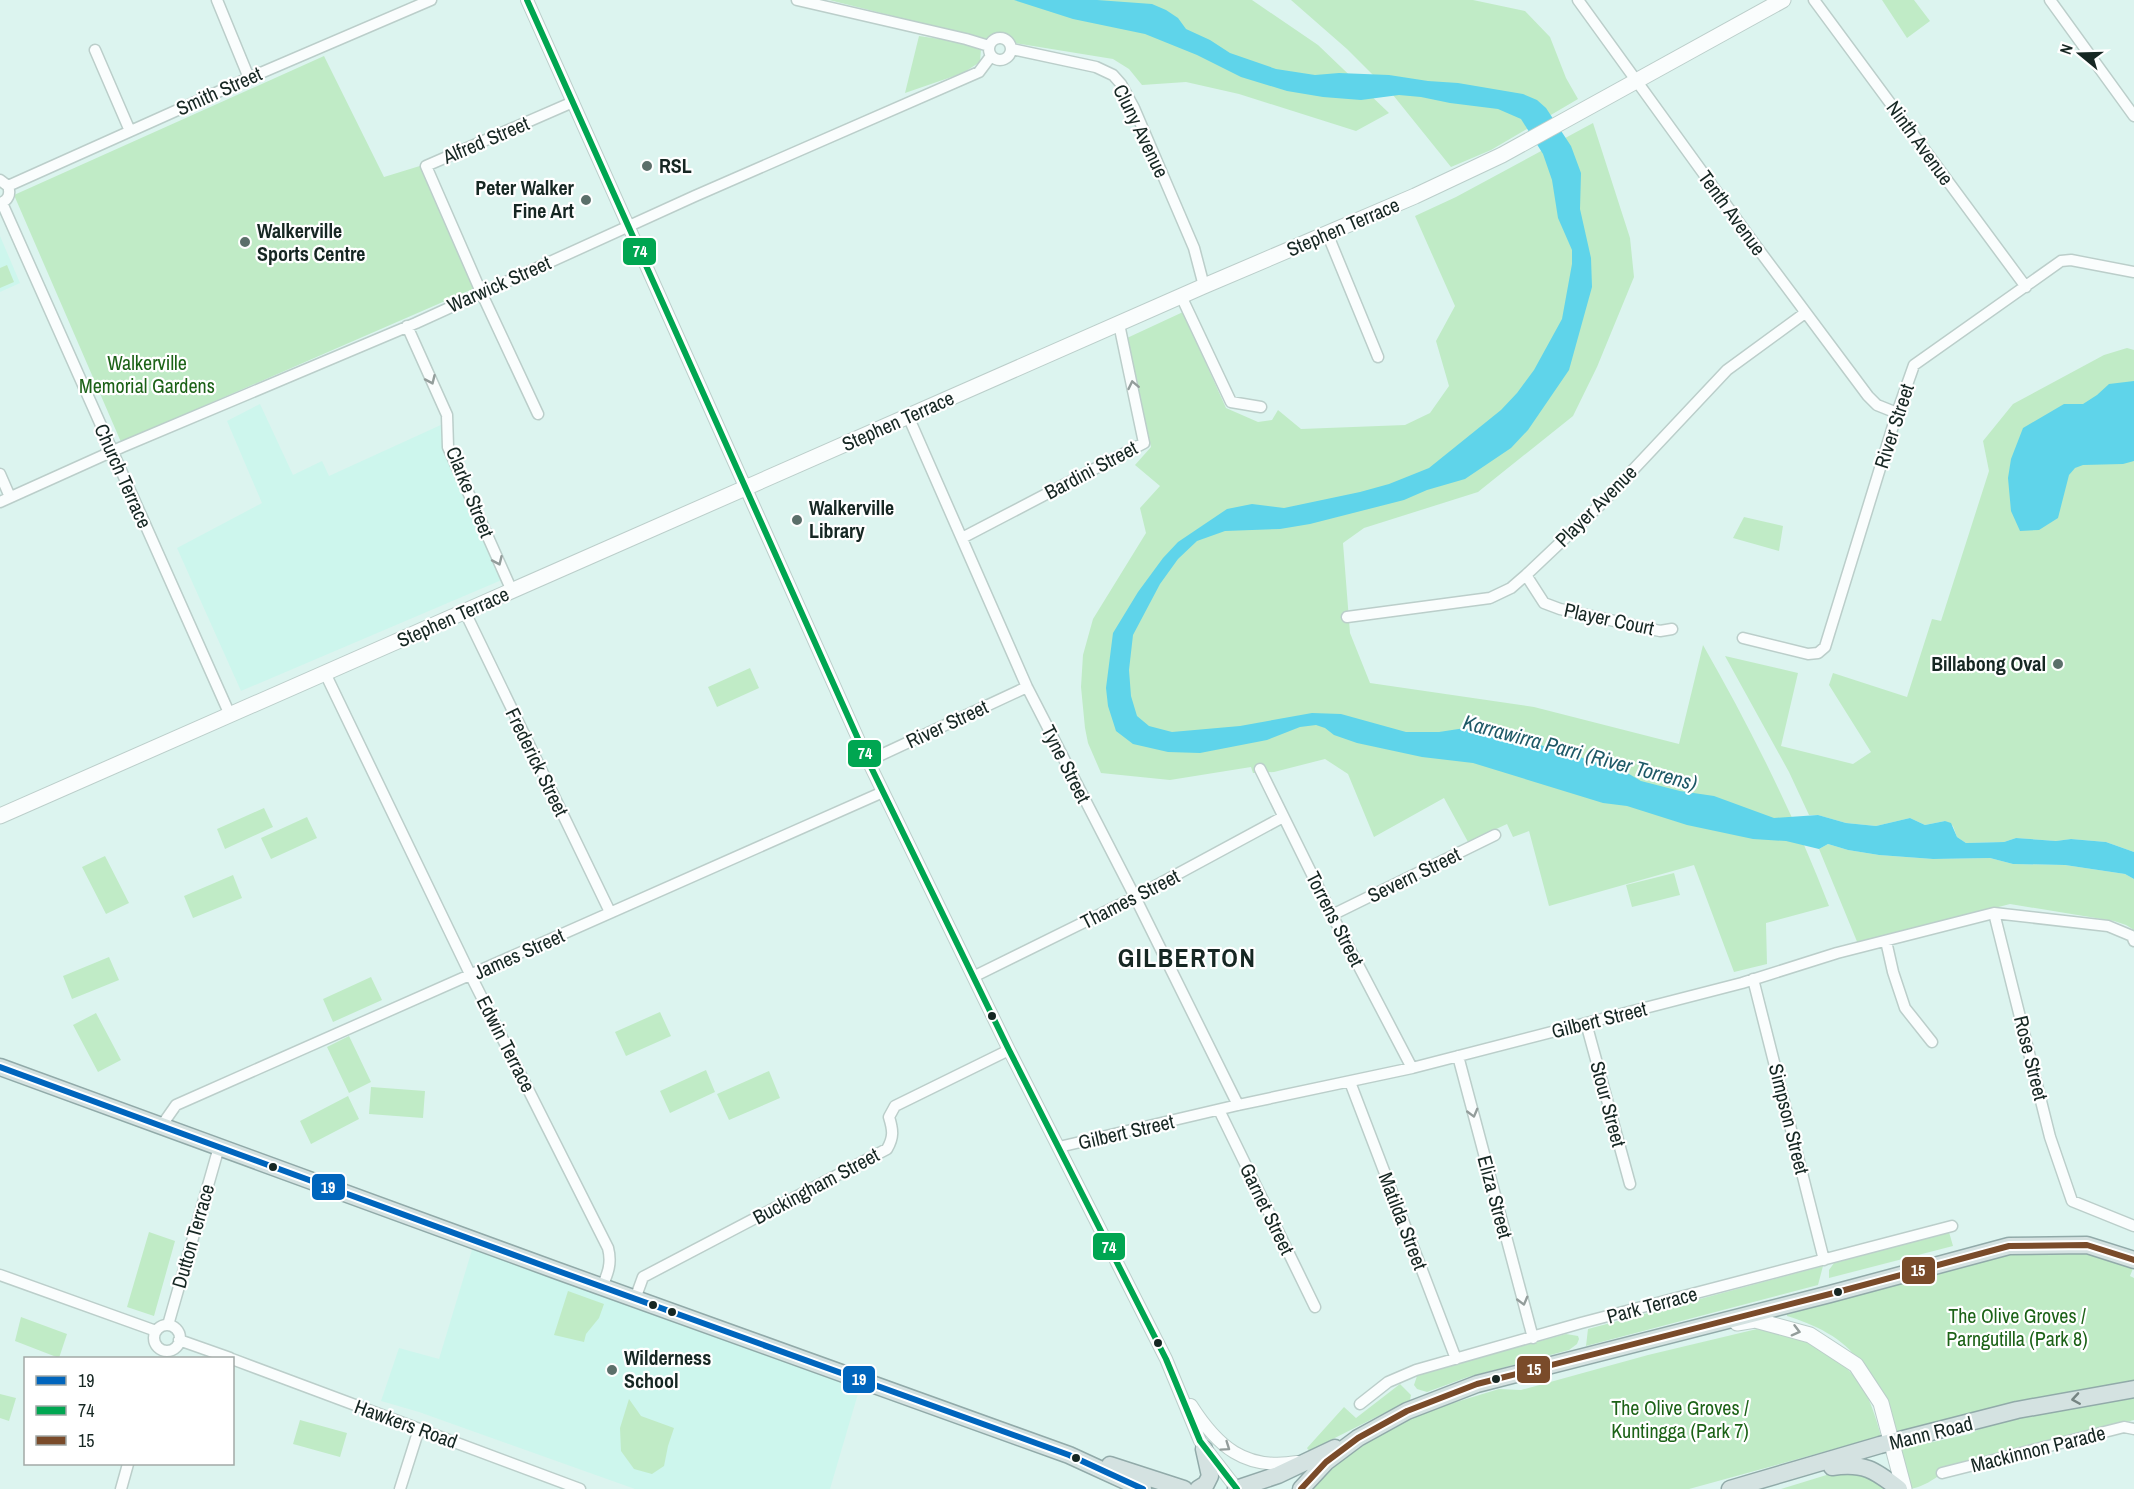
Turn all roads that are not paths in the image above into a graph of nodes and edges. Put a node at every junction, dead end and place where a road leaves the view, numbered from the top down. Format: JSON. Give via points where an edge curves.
{"nodes":[{"id":1,"x":217,"y":0,"type":"edge"},
{"id":2,"x":431,"y":0,"type":"edge"},
{"id":3,"x":797,"y":0,"type":"edge"},
{"id":4,"x":1578,"y":0,"type":"edge"},
{"id":5,"x":1783,"y":0,"type":"edge"},
{"id":6,"x":1814,"y":0,"type":"edge"},
{"id":7,"x":2050,"y":0,"type":"edge"},
{"id":8,"x":528,"y":1,"type":"edge"},
{"id":9,"x":1012,"y":49,"type":"junction"},
{"id":10,"x":95,"y":50,"type":"dead end"},
{"id":11,"x":990,"y":51,"type":"junction"},
{"id":12,"x":249,"y":78,"type":"junction"},
{"id":13,"x":1637,"y":80,"type":"junction"},
{"id":14,"x":573,"y":102,"type":"junction"},
{"id":15,"x":2134,"y":116,"type":"edge"},
{"id":16,"x":130,"y":131,"type":"junction"},
{"id":17,"x":4,"y":183,"type":"edge"},
{"id":18,"x":1,"y":203,"type":"edge"},
{"id":19,"x":629,"y":226,"type":"junction"},
{"id":20,"x":1327,"y":233,"type":"junction"},
{"id":21,"x":2134,"y":272,"type":"edge"},
{"id":22,"x":1204,"y":286,"type":"junction"},
{"id":23,"x":2026,"y":287,"type":"junction"},
{"id":24,"x":481,"y":292,"type":"junction"},
{"id":25,"x":1181,"y":296,"type":"junction"},
{"id":26,"x":1805,"y":313,"type":"junction"},
{"id":27,"x":1119,"y":324,"type":"junction"},
{"id":28,"x":407,"y":326,"type":"junction"},
{"id":29,"x":1378,"y":357,"type":"dead end"},
{"id":30,"x":1262,"y":407,"type":"dead end"},
{"id":31,"x":1897,"y":413,"type":"junction"},
{"id":32,"x":538,"y":414,"type":"dead end"},
{"id":33,"x":908,"y":416,"type":"junction"},
{"id":34,"x":112,"y":452,"type":"junction"},
{"id":35,"x":0,"y":474,"type":"edge"},
{"id":36,"x":747,"y":487,"type":"junction"},
{"id":37,"x":5,"y":500,"type":"edge"},
{"id":38,"x":962,"y":538,"type":"junction"},
{"id":39,"x":1526,"y":575,"type":"junction"},
{"id":40,"x":512,"y":591,"type":"junction"},
{"id":41,"x":465,"y":612,"type":"junction"},
{"id":42,"x":1347,"y":616,"type":"dead end"},
{"id":43,"x":1672,"y":629,"type":"dead end"},
{"id":44,"x":1743,"y":638,"type":"dead end"},
{"id":45,"x":325,"y":673,"type":"junction"},
{"id":46,"x":1027,"y":687,"type":"junction"},
{"id":47,"x":230,"y":715,"type":"junction"},
{"id":48,"x":868,"y":761,"type":"junction"},
{"id":49,"x":1260,"y":769,"type":"dead end"},
{"id":50,"x":883,"y":792,"type":"junction"},
{"id":51,"x":0,"y":816,"type":"edge"},
{"id":52,"x":1283,"y":817,"type":"junction"},
{"id":53,"x":1496,"y":835,"type":"dead end"},
{"id":54,"x":1136,"y":897,"type":"junction"},
{"id":55,"x":610,"y":912,"type":"junction"},
{"id":56,"x":1994,"y":913,"type":"junction"},
{"id":57,"x":1332,"y":915,"type":"junction"},
{"id":58,"x":1886,"y":941,"type":"junction"},
{"id":59,"x":2134,"y":941,"type":"edge"},
{"id":60,"x":471,"y":976,"type":"junction"},
{"id":61,"x":975,"y":976,"type":"junction"},
{"id":62,"x":1754,"y":979,"type":"junction"},
{"id":63,"x":1586,"y":1023,"type":"junction"},
{"id":64,"x":1932,"y":1042,"type":"dead end"},
{"id":65,"x":1009,"y":1050,"type":"junction"},
{"id":66,"x":1458,"y":1056,"type":"junction"},
{"id":67,"x":0,"y":1067,"type":"edge"},
{"id":68,"x":1412,"y":1068,"type":"junction"},
{"id":69,"x":1350,"y":1082,"type":"junction"},
{"id":70,"x":1238,"y":1105,"type":"junction"},
{"id":71,"x":1219,"y":1110,"type":"junction"},
{"id":72,"x":162,"y":1125,"type":"junction"},
{"id":73,"x":219,"y":1147,"type":"junction"},
{"id":74,"x":1059,"y":1147,"type":"junction"},
{"id":75,"x":1630,"y":1184,"type":"dead end"},
{"id":76,"x":1952,"y":1226,"type":"dead end"},
{"id":77,"x":2134,"y":1226,"type":"edge"},
{"id":78,"x":1824,"y":1260,"type":"junction"},
{"id":79,"x":2134,"y":1260,"type":"edge"},
{"id":80,"x":0,"y":1275,"type":"edge"},
{"id":81,"x":602,"y":1287,"type":"junction"},
{"id":82,"x":635,"y":1299,"type":"junction"},
{"id":83,"x":1315,"y":1307,"type":"dead end"},
{"id":84,"x":168,"y":1325,"type":"junction"},
{"id":85,"x":1697,"y":1329,"type":"junction"},
{"id":86,"x":156,"y":1331,"type":"junction"},
{"id":87,"x":1533,"y":1338,"type":"junction"},
{"id":88,"x":180,"y":1340,"type":"junction"},
{"id":89,"x":158,"y":1354,"type":"edge"},
{"id":90,"x":226,"y":1357,"type":"edge"},
{"id":91,"x":1456,"y":1359,"type":"junction"},
{"id":92,"x":234,"y":1360,"type":"edge"},
{"id":93,"x":1176,"y":1381,"type":"junction"},
{"id":94,"x":2134,"y":1389,"type":"edge"},
{"id":95,"x":1360,"y":1404,"type":"dead end"},
{"id":96,"x":2134,"y":1428,"type":"edge"},
{"id":97,"x":419,"y":1429,"type":"junction"},
{"id":98,"x":1358,"y":1438,"type":"junction"},
{"id":99,"x":1891,"y":1442,"type":"junction"},
{"id":100,"x":1204,"y":1449,"type":"junction"},
{"id":101,"x":1069,"y":1455,"type":"junction"},
{"id":102,"x":1310,"y":1460,"type":"junction"},
{"id":103,"x":128,"y":1465,"type":"edge"},
{"id":104,"x":1942,"y":1473,"type":"dead end"},
{"id":105,"x":1778,"y":1475,"type":"junction"},
{"id":106,"x":121,"y":1489,"type":"edge"},
{"id":107,"x":400,"y":1489,"type":"edge"},
{"id":108,"x":580,"y":1489,"type":"edge"},
{"id":109,"x":1143,"y":1489,"type":"edge"},
{"id":110,"x":1184,"y":1489,"type":"edge"},
{"id":111,"x":1198,"y":1489,"type":"edge"},
{"id":112,"x":1237,"y":1489,"type":"edge"},
{"id":113,"x":1301,"y":1489,"type":"edge"},
{"id":114,"x":1730,"y":1489,"type":"edge"},
{"id":115,"x":1899,"y":1489,"type":"edge"},
{"id":116,"x":1904,"y":1489,"type":"edge"}],
"edges":[{"from":1,"to":12,"type":"street"},
{"from":2,"to":12,"type":"street","name":"Smith Street"},
{"from":3,"to":11,"type":"street","via":[[966,39]]},
{"from":4,"to":13,"type":"street","name":"Tenth Avenue"},
{"from":5,"to":13,"type":"main road","name":"Stephen Terrace"},
{"from":6,"to":23,"type":"street","name":"Ninth Avenue"},
{"from":7,"to":15,"type":"street"},
{"from":8,"to":14,"type":"street"},
{"from":9,"to":11,"type":"street","via":[[1002,60],[996,60]]},
{"from":9,"to":11,"type":"street","via":[[1002,38],[994,39]]},
{"from":9,"to":22,"type":"street","name":"Cluny Avenue","via":[[1096,67],[1121,84],[1194,248]]},
{"from":10,"to":16,"type":"street"},
{"from":11,"to":19,"type":"street","name":"Warwick Street","via":[[979,72]]},
{"from":12,"to":16,"type":"street","name":"Smith Street"},
{"from":13,"to":20,"type":"main road","name":"Stephen Terrace","via":[[1502,156]]},
{"from":13,"to":26,"type":"street","name":"Tenth Avenue"},
{"from":14,"to":19,"type":"street"},
{"from":14,"to":24,"type":"street","name":"Alfred Street","via":[[426,166]]},
{"from":16,"to":17,"type":"street","name":"Smith Street"},
{"from":17,"to":18,"type":"street","via":[[8,197]]},
{"from":18,"to":34,"type":"street","name":"Church Terrace"},
{"from":19,"to":24,"type":"street","name":"Warwick Street"},
{"from":19,"to":36,"type":"street"},
{"from":20,"to":22,"type":"main road","name":"Stephen Terrace"},
{"from":20,"to":29,"type":"street"},
{"from":21,"to":23,"type":"street","name":"River Street","via":[[2066,260]]},
{"from":22,"to":25,"type":"main road","name":"Stephen Terrace"},
{"from":23,"to":31,"type":"street","name":"River Street","via":[[1914,365]]},
{"from":24,"to":28,"type":"street","name":"Warwick Street"},
{"from":24,"to":32,"type":"street"},
{"from":25,"to":27,"type":"main road","name":"Stephen Terrace"},
{"from":25,"to":30,"type":"street","via":[[1231,402]]},
{"from":26,"to":31,"type":"street","name":"Tenth Avenue","via":[[1874,403]]},
{"from":26,"to":39,"type":"street","name":"Player Avenue","via":[[1727,370],[1600,505]]},
{"from":27,"to":33,"type":"main road","name":"Stephen Terrace"},
{"from":38,"to":27,"type":"street","name":"Bardini Street","one_way":true,"via":[[1144,443]]},
{"from":28,"to":34,"type":"street","name":"Warwick Street"},
{"from":28,"to":40,"type":"street","name":"Clarke Street","one_way":true,"via":[[447,415],[448,447]]},
{"from":31,"to":44,"type":"street","name":"River Street","via":[[1825,647],[1808,654]]},
{"from":33,"to":36,"type":"main road","name":"Stephen Terrace"},
{"from":33,"to":38,"type":"street","name":"Tyne Street"},
{"from":34,"to":37,"type":"street","name":"Warwick Street"},
{"from":34,"to":47,"type":"street","name":"Church Terrace"},
{"from":35,"to":37,"type":"street"},
{"from":36,"to":40,"type":"main road","name":"Stephen Terrace"},
{"from":36,"to":48,"type":"street"},
{"from":38,"to":46,"type":"street","name":"Tyne Street"},
{"from":39,"to":42,"type":"street","name":"Player Avenue","via":[[1490,598]]},
{"from":39,"to":43,"type":"street","name":"Player Court","via":[[1544,603],[1560,609],[1660,631]]},
{"from":40,"to":41,"type":"main road","name":"Stephen Terrace"},
{"from":41,"to":45,"type":"main road","name":"Stephen Terrace"},
{"from":41,"to":55,"type":"street","name":"Frederick Street"},
{"from":45,"to":47,"type":"main road","name":"Stephen Terrace"},
{"from":45,"to":60,"type":"street","name":"Edwin Terrace"},
{"from":46,"to":48,"type":"street","name":"River Street"},
{"from":46,"to":54,"type":"street","name":"Tyne Street"},
{"from":47,"to":51,"type":"main road","name":"Stephen Terrace"},
{"from":48,"to":50,"type":"street"},
{"from":49,"to":52,"type":"street","name":"Torrens Street"},
{"from":50,"to":55,"type":"street","name":"James Street"},
{"from":50,"to":61,"type":"street"},
{"from":52,"to":54,"type":"street","name":"Thames Street"},
{"from":52,"to":57,"type":"street","name":"Torrens Street"},
{"from":53,"to":57,"type":"street","name":"Severn Street"},
{"from":54,"to":61,"type":"street","name":"Thames Street"},
{"from":54,"to":70,"type":"street","name":"Tyne Street"},
{"from":55,"to":60,"type":"street","name":"James Street"},
{"from":56,"to":58,"type":"street","name":"Gilbert Street"},
{"from":56,"to":59,"type":"street","name":"Gilbert Street","via":[[2108,926],[2132,936]]},
{"from":56,"to":77,"type":"street","name":"Rose Street","via":[[2050,1137],[2072,1201]]},
{"from":57,"to":68,"type":"street","name":"Torrens Street"},
{"from":58,"to":62,"type":"street","name":"Gilbert Street"},
{"from":58,"to":64,"type":"street","via":[[1905,1008]]},
{"from":60,"to":72,"type":"street","name":"James Street","via":[[176,1105]]},
{"from":60,"to":81,"type":"street","name":"Edwin Terrace","via":[[608,1248],[611,1259]]},
{"from":61,"to":65,"type":"street"},
{"from":62,"to":63,"type":"street","name":"Gilbert Street"},
{"from":62,"to":78,"type":"street","name":"Simpson Street"},
{"from":63,"to":66,"type":"street","name":"Gilbert Street"},
{"from":63,"to":75,"type":"street","name":"Stour Street"},
{"from":65,"to":74,"type":"street"},
{"from":65,"to":82,"type":"street","name":"Buckingham Street","via":[[895,1106],[889,1117],[893,1139],[886,1149],[643,1277]]},
{"from":66,"to":68,"type":"street","name":"Gilbert Street"},
{"from":66,"to":87,"type":"street","name":"Eliza Street","one_way":true},
{"from":67,"to":72,"type":"highway"},
{"from":68,"to":69,"type":"street","name":"Gilbert Street"},
{"from":69,"to":70,"type":"street","name":"Gilbert Street"},
{"from":69,"to":91,"type":"street","name":"Matilda Street"},
{"from":70,"to":71,"type":"street","name":"Gilbert Street"},
{"from":71,"to":74,"type":"street","name":"Gilbert Street"},
{"from":71,"to":83,"type":"street","name":"Garnet Street"},
{"from":72,"to":73,"type":"highway"},
{"from":73,"to":81,"type":"highway"},
{"from":73,"to":84,"type":"street","name":"Dutton Terrace"},
{"from":74,"to":93,"type":"street"},
{"from":76,"to":78,"type":"street","name":"Park Terrace"},
{"from":78,"to":87,"type":"street","name":"Park Terrace"},
{"from":79,"to":85,"type":"highway","via":[[2086,1245],[2009,1246]]},
{"from":80,"to":86,"type":"street"},
{"from":81,"to":82,"type":"highway"},
{"from":82,"to":101,"type":"highway"},
{"from":84,"to":86,"type":"street"},
{"from":84,"to":88,"type":"street"},
{"from":85,"to":98,"type":"highway","via":[[1477,1384],[1407,1411]]},
{"from":85,"to":99,"type":"main road","one_way":true,"via":[[1755,1320],[1810,1335],[1856,1365],[1881,1403]]},
{"from":86,"to":89,"type":"street"},
{"from":87,"to":91,"type":"street","name":"Park Terrace"},
{"from":88,"to":89,"type":"street","via":[[172,1350]]},
{"from":88,"to":90,"type":"street","name":"Hawkers Road"},
{"from":91,"to":95,"type":"street","name":"Park Terrace","via":[[1388,1382]]},
{"from":92,"to":97,"type":"street","name":"Hawkers Road"},
{"from":93,"to":100,"type":"street"},
{"from":93,"to":102,"type":"street","one_way":true,"via":[[1208,1430],[1230,1450],[1249,1460],[1270,1464]]},
{"from":94,"to":99,"type":"highway","name":"Mann Road","one_way":true,"via":[[2017,1410]]},
{"from":96,"to":104,"type":"street","name":"Mackinnon Parade","via":[[2124,1427]]},
{"from":97,"to":107,"type":"street"},
{"from":97,"to":108,"type":"street","name":"Hawkers Road"},
{"from":98,"to":102,"type":"highway"},
{"from":98,"to":113,"type":"highway","via":[[1326,1462]]},
{"from":99,"to":105,"type":"highway","name":"Mann Road"},
{"from":99,"to":116,"type":"main road"},
{"from":100,"to":111,"type":"highway","via":[[1210,1476]]},
{"from":100,"to":112,"type":"street"},
{"from":101,"to":109,"type":"highway"},
{"from":101,"to":110,"type":"highway"},
{"from":102,"to":112,"type":"highway"},
{"from":103,"to":106,"type":"street"},
{"from":105,"to":114,"type":"highway","name":"Mann Road"},
{"from":105,"to":115,"type":"highway","via":[[1848,1464],[1880,1474]]}]}
